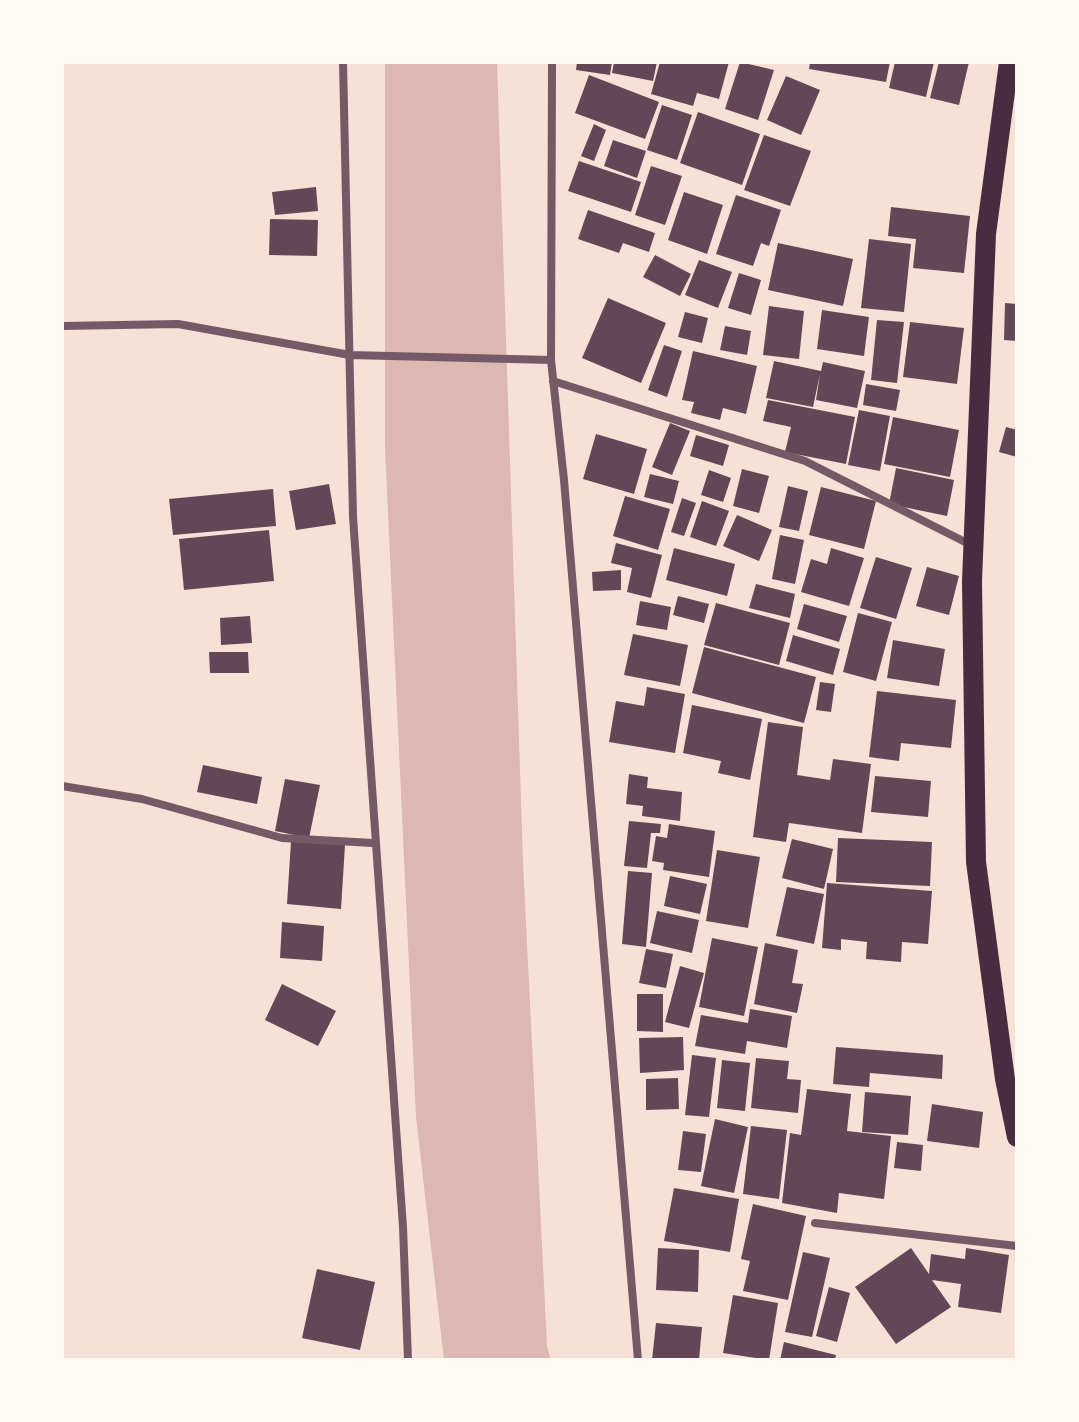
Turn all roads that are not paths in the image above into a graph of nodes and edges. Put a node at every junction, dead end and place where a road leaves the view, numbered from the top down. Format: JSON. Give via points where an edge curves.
{"nodes":[{"id":1,"x":343,"y":62,"type":"edge"},
{"id":2,"x":552,"y":62,"type":"edge"},
{"id":3,"x":1009,"y":62,"type":"edge"},
{"id":4,"x":62,"y":326,"type":"edge"},
{"id":5,"x":350,"y":355,"type":"junction"},
{"id":6,"x":551,"y":360,"type":"junction"},
{"id":7,"x":553,"y":381,"type":"junction"},
{"id":8,"x":975,"y":547,"type":"junction"},
{"id":9,"x":62,"y":786,"type":"edge"},
{"id":10,"x":373,"y":843,"type":"junction"},
{"id":11,"x":1017,"y":1137,"type":"edge"},
{"id":12,"x":815,"y":1223,"type":"dead end"},
{"id":13,"x":1017,"y":1246,"type":"edge"},
{"id":14,"x":408,"y":1360,"type":"edge"},
{"id":15,"x":638,"y":1360,"type":"edge"}],
"edges":[{"from":1,"to":5,"type":"street"},
{"from":2,"to":6,"type":"street"},
{"from":3,"to":8,"type":"main road","via":[[986,234]]},
{"from":4,"to":5,"type":"street","via":[[194,325]]},
{"from":5,"to":6,"type":"street"},
{"from":5,"to":10,"type":"street","via":[[353,517]]},
{"from":6,"to":7,"type":"street"},
{"from":7,"to":8,"type":"street","via":[[805,461]]},
{"from":7,"to":15,"type":"street"},
{"from":8,"to":11,"type":"main road","via":[[976,862]]},
{"from":9,"to":10,"type":"street","via":[[142,799],[282,838]]},
{"from":10,"to":14,"type":"street"},
{"from":12,"to":13,"type":"street"}]}
